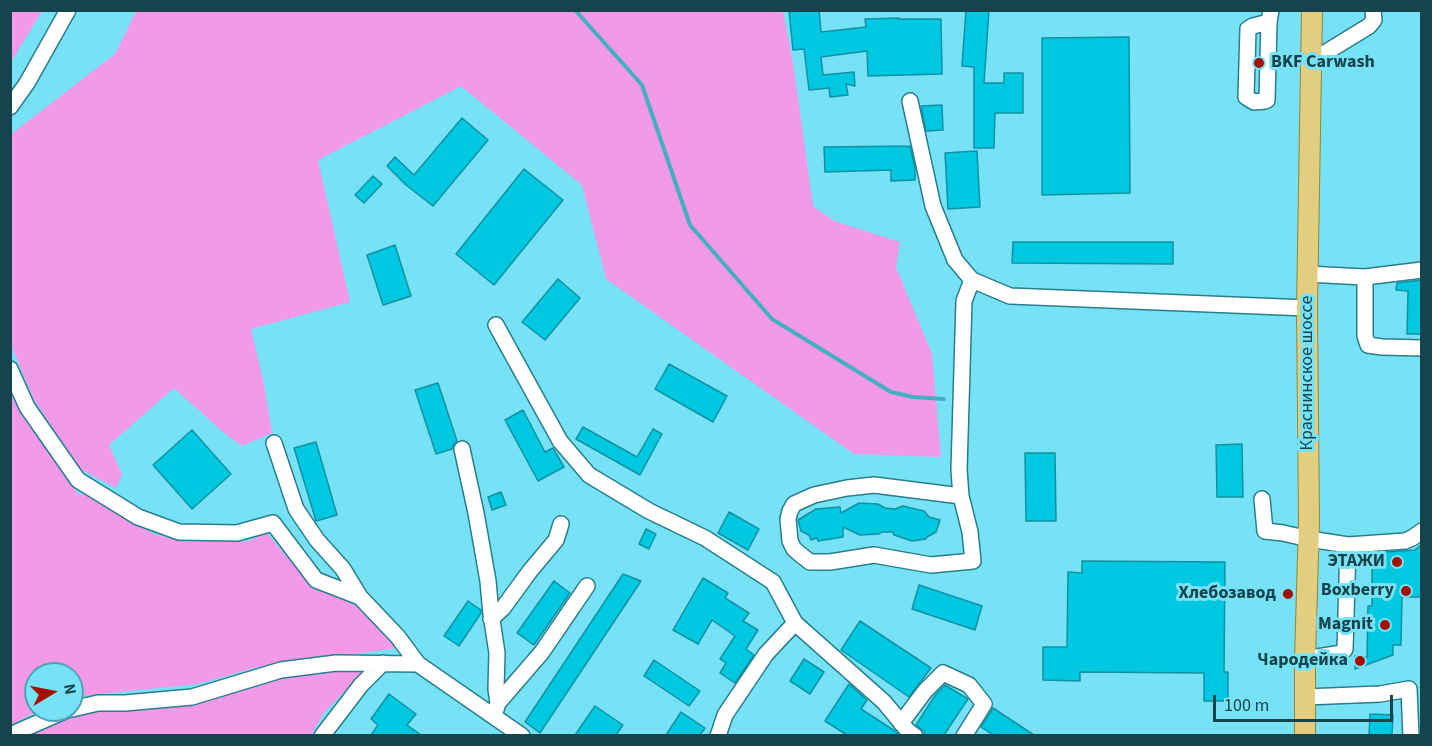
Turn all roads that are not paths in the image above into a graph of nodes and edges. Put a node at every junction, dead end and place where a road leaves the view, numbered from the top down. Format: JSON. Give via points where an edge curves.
{"nodes":[{"id":1,"x":68,"y":10,"type":"edge"},
{"id":2,"x":1312,"y":10,"type":"edge"},
{"id":3,"x":1373,"y":10,"type":"edge"},
{"id":4,"x":1270,"y":16,"type":"edge"},
{"id":5,"x":1312,"y":61,"type":"junction"},
{"id":6,"x":910,"y":101,"type":"dead end"},
{"id":7,"x":10,"y":107,"type":"edge"},
{"id":8,"x":1422,"y":270,"type":"edge"},
{"id":9,"x":1307,"y":274,"type":"junction"},
{"id":10,"x":1365,"y":277,"type":"junction"},
{"id":11,"x":972,"y":280,"type":"junction"},
{"id":12,"x":1307,"y":308,"type":"junction"},
{"id":13,"x":496,"y":325,"type":"dead end"},
{"id":14,"x":1422,"y":348,"type":"edge"},
{"id":15,"x":10,"y":369,"type":"edge"},
{"id":16,"x":274,"y":443,"type":"dead end"},
{"id":17,"x":462,"y":449,"type":"dead end"},
{"id":18,"x":961,"y":496,"type":"junction"},
{"id":19,"x":1262,"y":499,"type":"dead end"},
{"id":20,"x":561,"y":525,"type":"dead end"},
{"id":21,"x":1422,"y":531,"type":"edge"},
{"id":22,"x":1309,"y":539,"type":"junction"},
{"id":23,"x":1348,"y":545,"type":"junction"},
{"id":24,"x":587,"y":586,"type":"dead end"},
{"id":25,"x":360,"y":597,"type":"junction"},
{"id":26,"x":491,"y":619,"type":"junction"},
{"id":27,"x":795,"y":623,"type":"junction"},
{"id":28,"x":1305,"y":659,"type":"junction"},
{"id":29,"x":383,"y":663,"type":"junction"},
{"id":30,"x":418,"y":664,"type":"junction"},
{"id":31,"x":1415,"y":686,"type":"edge"},
{"id":32,"x":1305,"y":697,"type":"junction"},
{"id":33,"x":84,"y":707,"type":"edge"},
{"id":34,"x":496,"y":710,"type":"junction"},
{"id":35,"x":40,"y":722,"type":"edge"},
{"id":36,"x":902,"y":723,"type":"junction"},
{"id":37,"x":10,"y":735,"type":"edge"},
{"id":38,"x":322,"y":735,"type":"edge"},
{"id":39,"x":522,"y":735,"type":"edge"},
{"id":40,"x":718,"y":735,"type":"edge"},
{"id":41,"x":915,"y":735,"type":"edge"},
{"id":42,"x":964,"y":735,"type":"edge"},
{"id":43,"x":1305,"y":735,"type":"edge"},
{"id":44,"x":1411,"y":735,"type":"edge"}],
"edges":[{"from":1,"to":7,"type":"street"},
{"from":2,"to":5,"type":"main road","name":"Краснинское шоссе"},
{"from":3,"to":5,"type":"street","via":[[1374,20],[1369,26]]},
{"from":4,"to":4,"type":"street","via":[[1267,100],[1254,102],[1246,97],[1248,28]]},
{"from":5,"to":9,"type":"main road","name":"Краснинское шоссе"},
{"from":6,"to":11,"type":"street","via":[[933,206],[955,260]]},
{"from":8,"to":10,"type":"street"},
{"from":9,"to":10,"type":"street"},
{"from":9,"to":12,"type":"main road","name":"Краснинское шоссе"},
{"from":10,"to":14,"type":"street","via":[[1368,345]]},
{"from":11,"to":12,"type":"street","via":[[1010,296]]},
{"from":11,"to":18,"type":"street","via":[[964,301]]},
{"from":12,"to":22,"type":"main road","name":"Краснинское шоссе"},
{"from":13,"to":27,"type":"street","via":[[560,441],[589,475],[705,538],[773,582]]},
{"from":15,"to":25,"type":"street","via":[[27,407],[78,480],[138,517],[178,532],[237,533],[273,523],[316,580]]},
{"from":16,"to":25,"type":"street","via":[[296,509],[343,568]]},
{"from":17,"to":26,"type":"street","via":[[486,570]]},
{"from":18,"to":18,"type":"street","via":[[973,561],[932,565],[874,555],[810,562],[790,541],[790,511],[794,504],[814,495],[873,485]]},
{"from":19,"to":22,"type":"street","via":[[1265,531]]},
{"from":20,"to":26,"type":"street","via":[[556,540]]},
{"from":21,"to":23,"type":"street","via":[[1405,541]]},
{"from":22,"to":23,"type":"street"},
{"from":22,"to":28,"type":"main road","name":"Краснинское шоссе"},
{"from":23,"to":28,"type":"street","via":[[1345,649],[1342,653]]},
{"from":24,"to":34,"type":"street"},
{"from":25,"to":30,"type":"street"},
{"from":26,"to":34,"type":"street","via":[[497,653]]},
{"from":27,"to":36,"type":"street","via":[[884,702]]},
{"from":27,"to":40,"type":"street","via":[[766,654],[725,715]]},
{"from":28,"to":32,"type":"main road","name":"Краснинское шоссе"},
{"from":29,"to":30,"type":"street"},
{"from":29,"to":33,"type":"street","via":[[336,663],[281,670],[192,697]]},
{"from":29,"to":38,"type":"street"},
{"from":30,"to":34,"type":"street"},
{"from":31,"to":32,"type":"street","via":[[1380,694]]},
{"from":31,"to":44,"type":"street"},
{"from":32,"to":43,"type":"main road","name":"Краснинское шоссе"},
{"from":34,"to":39,"type":"street"},
{"from":35,"to":37,"type":"street"},
{"from":36,"to":41,"type":"street"},
{"from":36,"to":42,"type":"street","via":[[943,673],[969,685],[984,704]]}]}
